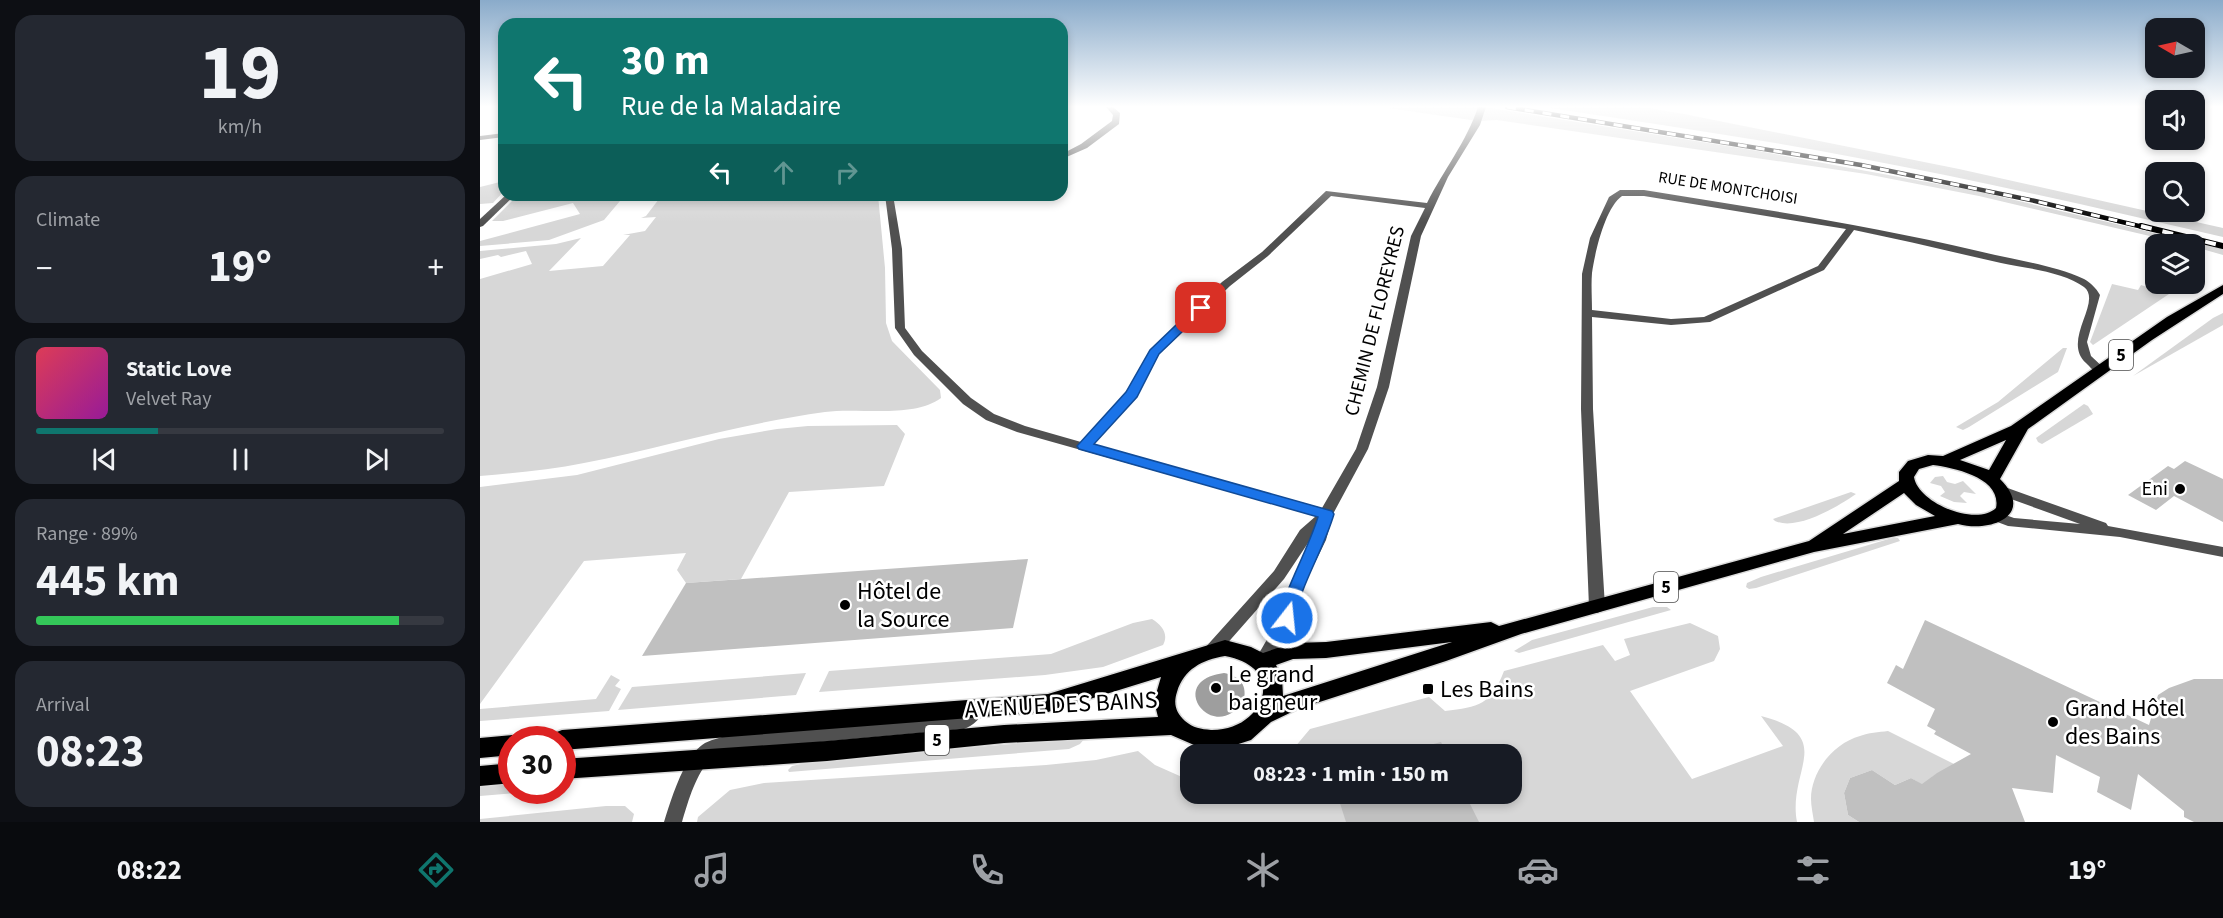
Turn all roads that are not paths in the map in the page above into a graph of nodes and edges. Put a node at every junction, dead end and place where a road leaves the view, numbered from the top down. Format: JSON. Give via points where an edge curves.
{"nodes":[{"id":1,"x":1085,"y":145,"type":"edge"},
{"id":2,"x":1464,"y":145,"type":"edge"},
{"id":3,"x":1068,"y":154,"type":"edge"},
{"id":4,"x":505,"y":201,"type":"edge"},
{"id":5,"x":890,"y":201,"type":"edge"},
{"id":6,"x":1429,"y":206,"type":"junction"},
{"id":7,"x":480,"y":224,"type":"edge"},
{"id":8,"x":1851,"y":228,"type":"junction"},
{"id":9,"x":2223,"y":289,"type":"edge"},
{"id":10,"x":1587,"y":313,"type":"junction"},
{"id":11,"x":2100,"y":370,"type":"junction"},
{"id":12,"x":2022,"y":427,"type":"junction"},
{"id":13,"x":1084,"y":446,"type":"junction"},
{"id":14,"x":1946,"y":461,"type":"junction"},
{"id":15,"x":1907,"y":483,"type":"junction"},
{"id":16,"x":1996,"y":486,"type":"junction"},
{"id":17,"x":1326,"y":514,"type":"junction"},
{"id":18,"x":1998,"y":517,"type":"junction"},
{"id":19,"x":1958,"y":518,"type":"junction"},
{"id":20,"x":2120,"y":532,"type":"junction"},
{"id":21,"x":1814,"y":546,"type":"junction"},
{"id":22,"x":2223,"y":552,"type":"edge"},
{"id":23,"x":1597,"y":607,"type":"junction"},
{"id":24,"x":1518,"y":627,"type":"junction"},
{"id":25,"x":1211,"y":650,"type":"junction"},
{"id":26,"x":1184,"y":662,"type":"junction"},
{"id":27,"x":1262,"y":662,"type":"junction"},
{"id":28,"x":979,"y":707,"type":"junction"},
{"id":29,"x":1265,"y":715,"type":"junction"},
{"id":30,"x":1174,"y":726,"type":"junction"},
{"id":31,"x":576,"y":739,"type":"edge"},
{"id":32,"x":498,"y":746,"type":"edge"},
{"id":33,"x":480,"y":748,"type":"edge"},
{"id":34,"x":701,"y":759,"type":"junction"},
{"id":35,"x":576,"y":768,"type":"edge"},
{"id":36,"x":498,"y":774,"type":"edge"},
{"id":37,"x":480,"y":776,"type":"edge"},
{"id":38,"x":673,"y":822,"type":"edge"}],
"edges":[{"from":1,"to":3,"type":"street"},
{"from":2,"to":6,"type":"street","name":"CHEMIN DE FLOREYRES"},
{"from":4,"to":7,"type":"street"},
{"from":5,"to":13,"type":"street","via":[[897,249],[900,328],[918,353],[967,401],[990,417]]},
{"from":6,"to":13,"type":"street","via":[[1329,193],[1154,352],[1132,394]]},
{"from":6,"to":17,"type":"street","name":"CHEMIN DE FLOREYRES","via":[[1410,257],[1375,415],[1362,449]]},
{"from":8,"to":10,"type":"street","via":[[1821,268],[1706,320],[1671,322]]},
{"from":8,"to":10,"type":"street","name":"RUE DE MONTCHOISI","via":[[1655,194],[1620,192],[1612,199],[1593,243],[1587,274]]},
{"from":8,"to":11,"type":"street","name":"RUE DE MONTCHOISI","via":[[1950,248],[2089,286],[2096,298],[2082,342],[2086,357]]},
{"from":9,"to":11,"type":"main road","number":"5"},
{"from":10,"to":23,"type":"street","name":"RUE DE MONTCHOISI","via":[[1587,409]]},
{"from":11,"to":12,"type":"main road","number":"5"},
{"from":12,"to":14,"type":"main road","number":"5"},
{"from":12,"to":16,"type":"main road","number":"5"},
{"from":13,"to":17,"type":"street"},
{"from":14,"to":15,"type":"main road","via":[[1914,464],[1908,469]]},
{"from":14,"to":16,"type":"main road","via":[[1970,468]]},
{"from":15,"to":19,"type":"main road","via":[[1926,504]]},
{"from":15,"to":21,"type":"main road","number":"5"},
{"from":16,"to":18,"type":"main road","via":[[2006,501]]},
{"from":16,"to":20,"type":"street"},
{"from":17,"to":25,"type":"street","name":"CHEMIN DE FLOREYRES","via":[[1305,534],[1279,575]]},
{"from":17,"to":27,"type":"street","name":"CHEMIN DE FLOREYRES","via":[[1287,618]]},
{"from":18,"to":19,"type":"main road"},
{"from":18,"to":20,"type":"street","via":[[2013,523]]},
{"from":19,"to":21,"type":"main road","number":"5"},
{"from":20,"to":22,"type":"street"},
{"from":21,"to":23,"type":"main road","number":"5"},
{"from":23,"to":24,"type":"main road","number":"5"},
{"from":24,"to":27,"type":"main road","number":"5","via":[[1292,651]]},
{"from":24,"to":29,"type":"main road","number":"5","via":[[1292,702]]},
{"from":25,"to":26,"type":"main road"},
{"from":25,"to":27,"type":"main road","via":[[1239,650]]},
{"from":26,"to":28,"type":"main road","name":"AVENUE DES BAINS","number":"5","via":[[1048,704]]},
{"from":26,"to":30,"type":"main road","via":[[1166,686],[1164,700]]},
{"from":27,"to":29,"type":"main road","via":[[1274,692]]},
{"from":28,"to":31,"type":"main road","name":"AVENUE DES BAINS","number":"5"},
{"from":28,"to":34,"type":"street","name":"AVENUE DES BAINS","via":[[964,722],[732,741],[710,750]]},
{"from":29,"to":30,"type":"main road","via":[[1239,736],[1221,741],[1186,735]]},
{"from":30,"to":34,"type":"main road","name":"AVENUE DES BAINS","number":"5","via":[[1004,734]]},
{"from":32,"to":33,"type":"main road"},
{"from":34,"to":35,"type":"main road","name":"AVENUE DES BAINS","number":"5"},
{"from":34,"to":38,"type":"street"},
{"from":36,"to":37,"type":"main road"}]}
